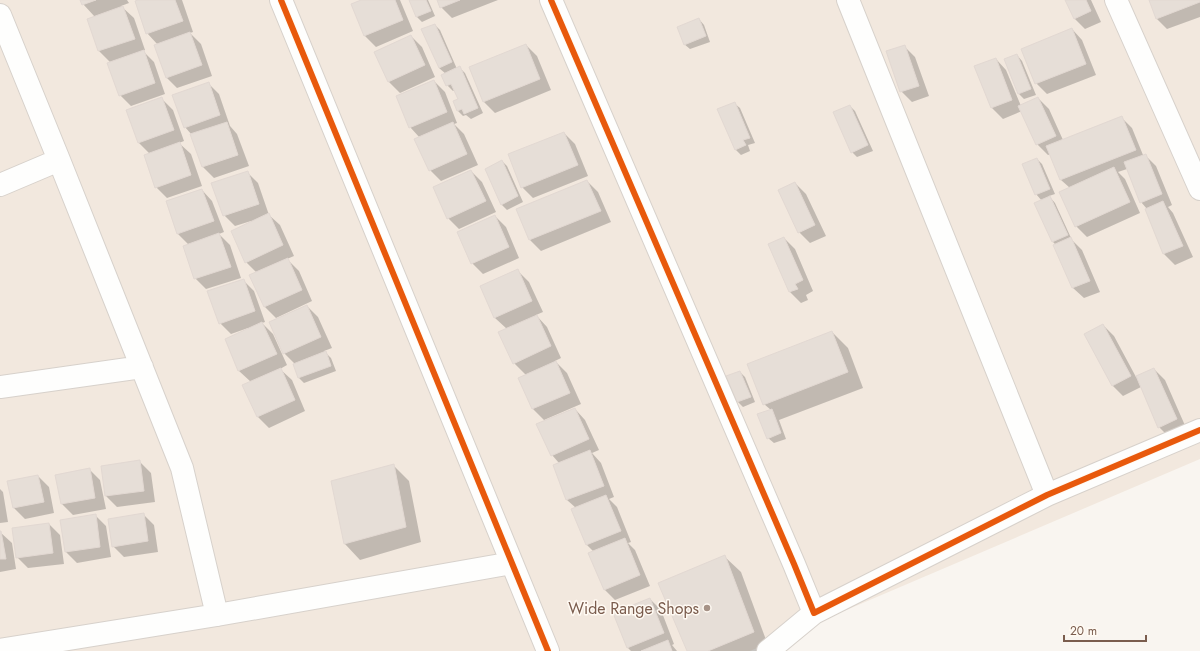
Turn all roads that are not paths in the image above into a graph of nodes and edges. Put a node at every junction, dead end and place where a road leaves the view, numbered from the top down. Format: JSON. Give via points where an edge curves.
{"nodes":[{"id":1,"x":281,"y":0,"type":"edge"},
{"id":2,"x":551,"y":0,"type":"edge"},
{"id":3,"x":848,"y":0,"type":"edge"},
{"id":4,"x":1116,"y":0,"type":"edge"},
{"id":5,"x":0,"y":15,"type":"edge"},
{"id":6,"x":1193,"y":154,"type":"edge"},
{"id":7,"x":59,"y":160,"type":"junction"},
{"id":8,"x":0,"y":186,"type":"edge"},
{"id":9,"x":1200,"y":189,"type":"edge"},
{"id":10,"x":142,"y":367,"type":"junction"},
{"id":11,"x":0,"y":387,"type":"edge"},
{"id":12,"x":1200,"y":430,"type":"edge"},
{"id":13,"x":1047,"y":495,"type":"junction"},
{"id":14,"x":512,"y":563,"type":"junction"},
{"id":15,"x":814,"y":613,"type":"junction"},
{"id":16,"x":217,"y":615,"type":"junction"},
{"id":17,"x":0,"y":650,"type":"edge"},
{"id":18,"x":548,"y":651,"type":"edge"},
{"id":19,"x":768,"y":651,"type":"edge"}],
"edges":[{"from":1,"to":14,"type":"street"},
{"from":2,"to":15,"type":"street"},
{"from":3,"to":13,"type":"street"},
{"from":4,"to":6,"type":"street"},
{"from":5,"to":7,"type":"street"},
{"from":6,"to":9,"type":"street"},
{"from":7,"to":8,"type":"street"},
{"from":7,"to":10,"type":"street"},
{"from":10,"to":11,"type":"street"},
{"from":10,"to":16,"type":"street","via":[[182,468]]},
{"from":12,"to":13,"type":"street"},
{"from":13,"to":15,"type":"street"},
{"from":14,"to":16,"type":"street"},
{"from":14,"to":18,"type":"street"},
{"from":15,"to":19,"type":"street"},
{"from":16,"to":17,"type":"street"}]}
